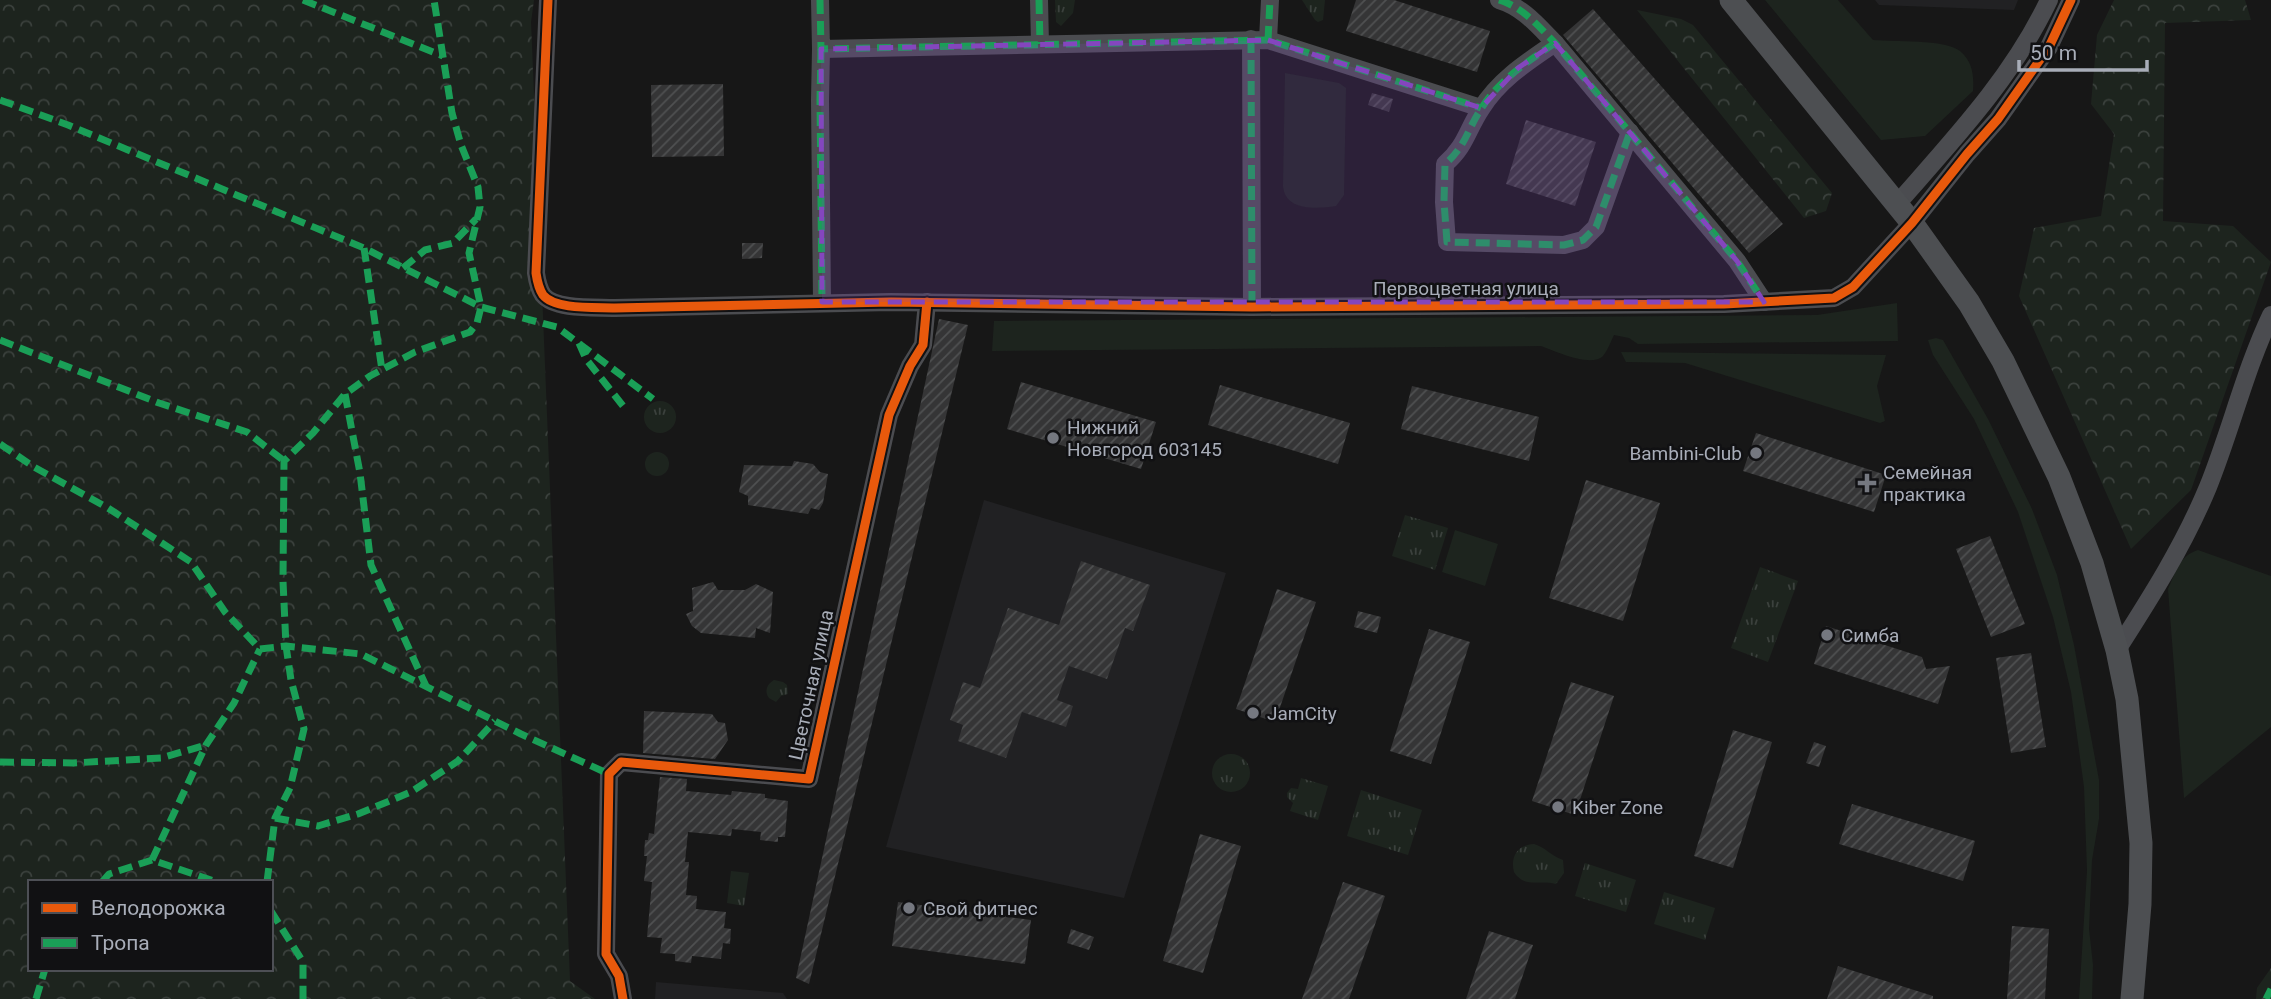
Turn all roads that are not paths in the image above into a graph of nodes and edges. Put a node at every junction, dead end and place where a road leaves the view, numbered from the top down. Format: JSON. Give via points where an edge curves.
{"nodes":[{"id":1,"x":548,"y":0,"type":"edge"},
{"id":2,"x":820,"y":0,"type":"edge"},
{"id":3,"x":1039,"y":0,"type":"edge"},
{"id":4,"x":1270,"y":0,"type":"edge"},
{"id":5,"x":1499,"y":0,"type":"edge"},
{"id":6,"x":1731,"y":0,"type":"edge"},
{"id":7,"x":2049,"y":0,"type":"edge"},
{"id":8,"x":2071,"y":0,"type":"edge"},
{"id":9,"x":1260,"y":39,"type":"junction"},
{"id":10,"x":1555,"y":43,"type":"junction"},
{"id":11,"x":1040,"y":44,"type":"junction"},
{"id":12,"x":821,"y":49,"type":"junction"},
{"id":13,"x":1481,"y":108,"type":"junction"},
{"id":14,"x":1630,"y":132,"type":"junction"},
{"id":15,"x":1897,"y":204,"type":"junction"},
{"id":16,"x":1912,"y":223,"type":"junction"},
{"id":17,"x":822,"y":302,"type":"junction"},
{"id":18,"x":928,"y":302,"type":"junction"},
{"id":19,"x":1765,"y":302,"type":"junction"},
{"id":20,"x":1252,"y":307,"type":"junction"},
{"id":21,"x":2271,"y":315,"type":"edge"},
{"id":22,"x":2117,"y":650,"type":"junction"},
{"id":23,"x":623,"y":999,"type":"edge"},
{"id":24,"x":2132,"y":999,"type":"edge"}],
"edges":[{"from":1,"to":17,"type":"street","name":"Первоцветная улица","via":[[536,253],[536,273],[544,296],[569,306],[615,308]]},
{"from":2,"to":12,"type":"street"},
{"from":3,"to":11,"type":"street"},
{"from":4,"to":9,"type":"street"},
{"from":5,"to":10,"type":"street","via":[[1530,17]]},
{"from":6,"to":15,"type":"main road"},
{"from":7,"to":15,"type":"street","via":[[1996,88]]},
{"from":8,"to":16,"type":"street","name":"Первоцветная улица","via":[[2024,85]]},
{"from":9,"to":11,"type":"street"},
{"from":9,"to":13,"type":"street"},
{"from":9,"to":20,"type":"street"},
{"from":10,"to":13,"type":"street","via":[[1518,68]]},
{"from":10,"to":14,"type":"street"},
{"from":11,"to":12,"type":"street"},
{"from":12,"to":17,"type":"street"},
{"from":13,"to":14,"type":"street","via":[[1458,153],[1445,164],[1447,242],[1564,245],[1583,240],[1596,227]]},
{"from":14,"to":19,"type":"street","via":[[1737,261]]},
{"from":15,"to":16,"type":"main road"},
{"from":16,"to":19,"type":"street","name":"Первоцветная улица","via":[[1853,287],[1834,298]]},
{"from":16,"to":22,"type":"main road","via":[[1969,303],[2003,361],[2059,477],[2092,563]]},
{"from":17,"to":18,"type":"street","name":"Первоцветная улица"},
{"from":18,"to":20,"type":"street","name":"Первоцветная улица"},
{"from":18,"to":23,"type":"street","name":"Цветочная улица","via":[[923,345],[889,415],[809,779],[621,762],[609,774],[606,954],[619,976]]},
{"from":19,"to":20,"type":"street","name":"Первоцветная улица"},
{"from":21,"to":22,"type":"street","via":[[2187,536]]},
{"from":22,"to":24,"type":"main road","via":[[2127,699],[2141,843]]}]}
